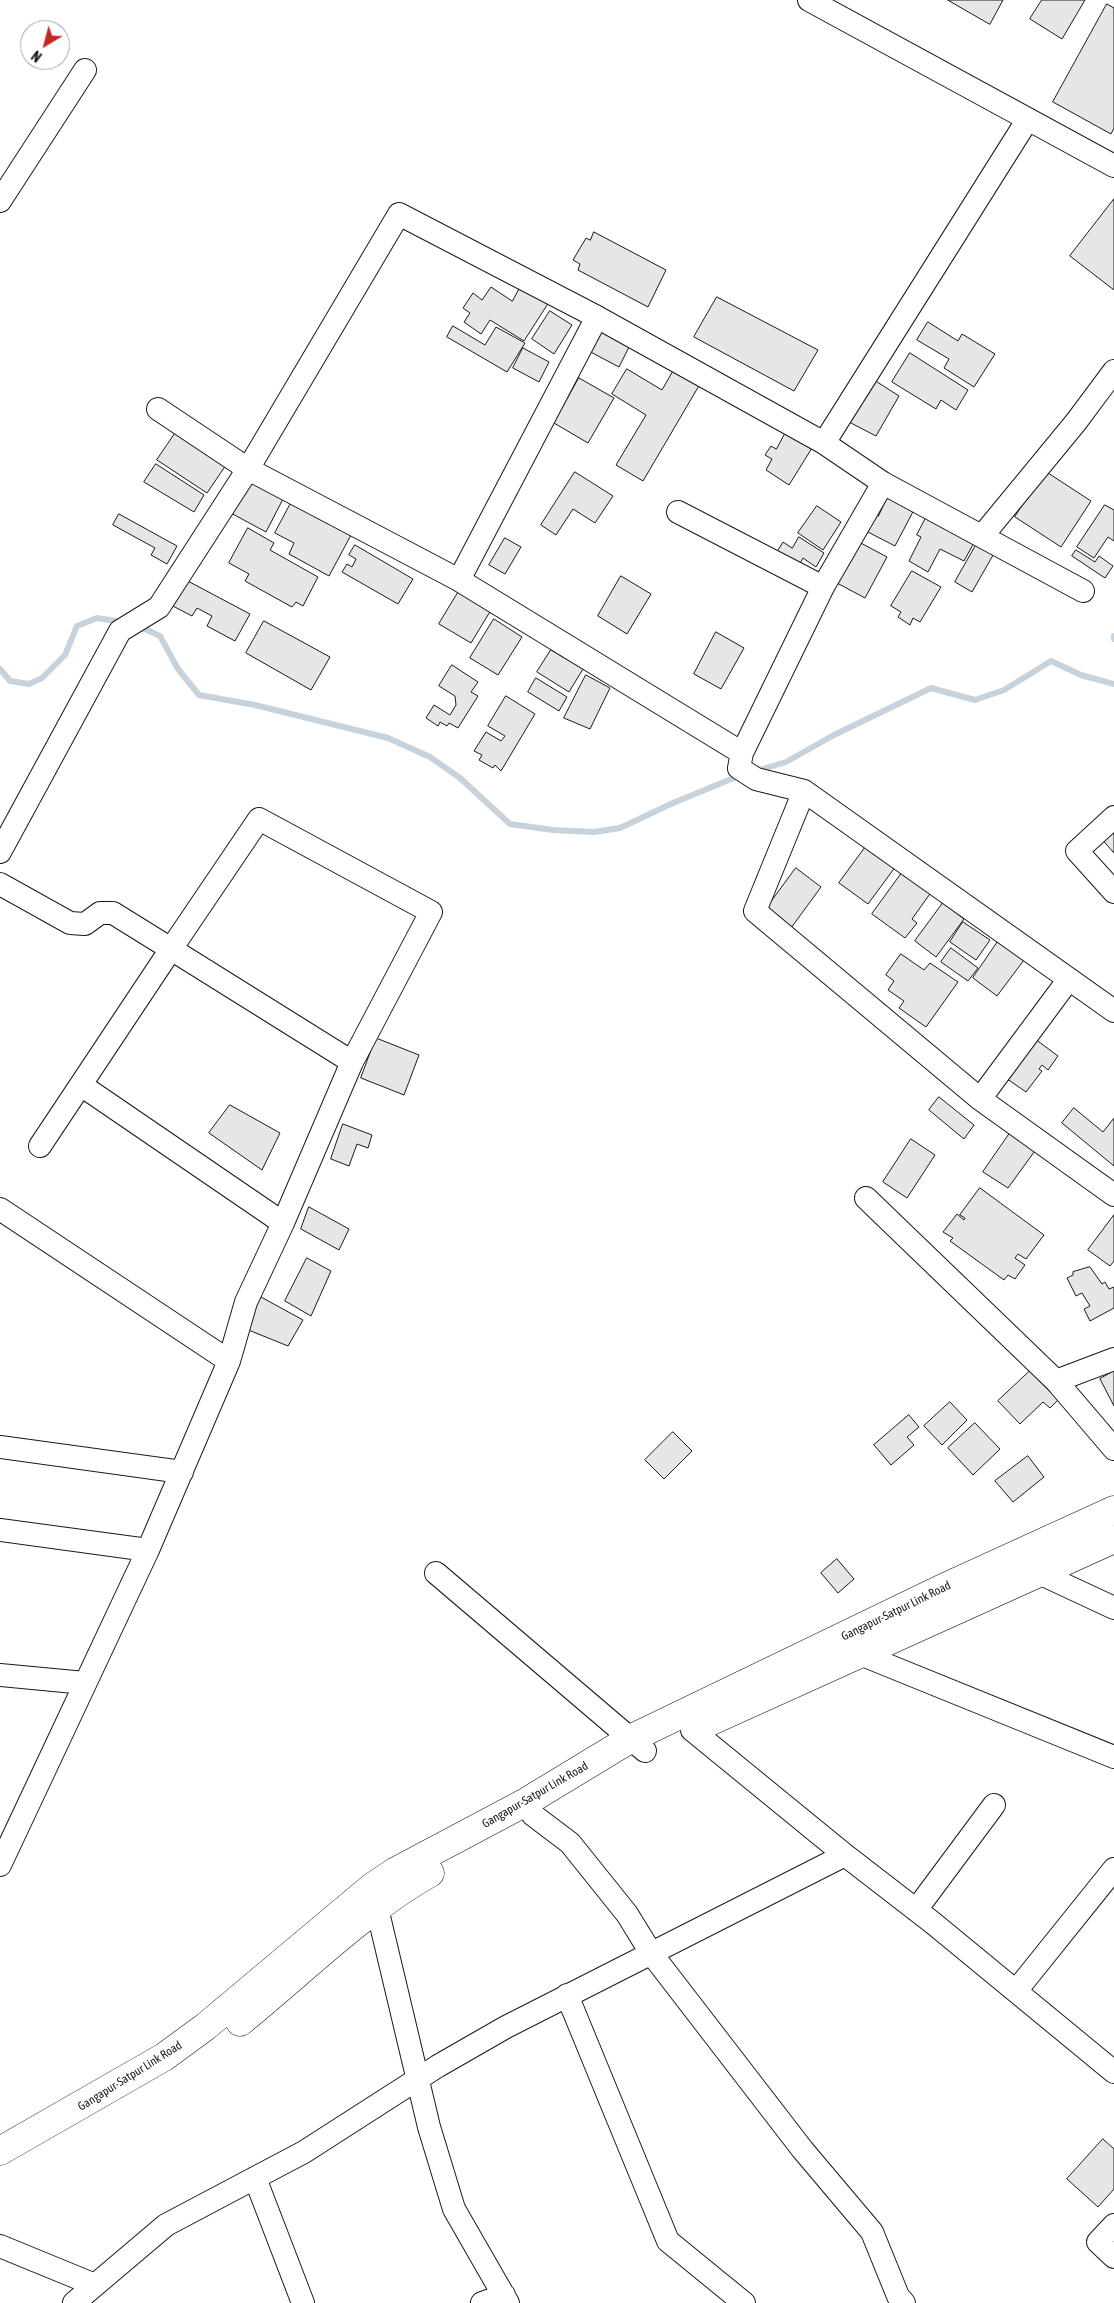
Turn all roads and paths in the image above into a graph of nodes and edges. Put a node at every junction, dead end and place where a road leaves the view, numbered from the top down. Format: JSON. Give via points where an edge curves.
{"nodes":[{"id":1,"x":809,"y":0,"type":"edge"},
{"id":2,"x":85,"y":70,"type":"dead end"},
{"id":3,"x":1028,"y":120,"type":"junction"},
{"id":4,"x":1114,"y":166,"type":"edge"},
{"id":5,"x":0,"y":201,"type":"edge"},
{"id":6,"x":597,"y":317,"type":"junction"},
{"id":7,"x":1114,"y":370,"type":"edge"},
{"id":8,"x":158,"y":408,"type":"dead end"},
{"id":9,"x":824,"y":443,"type":"junction"},
{"id":10,"x":248,"y":468,"type":"junction"},
{"id":11,"x":883,"y":482,"type":"junction"},
{"id":12,"x":678,"y":512,"type":"dead end"},
{"id":13,"x":983,"y":535,"type":"junction"},
{"id":14,"x":459,"y":580,"type":"junction"},
{"id":15,"x":823,"y":587,"type":"junction"},
{"id":16,"x":1083,"y":591,"type":"dead end"},
{"id":17,"x":746,"y":766,"type":"junction"},
{"id":18,"x":804,"y":791,"type":"junction"},
{"id":19,"x":1114,"y":817,"type":"edge"},
{"id":20,"x":0,"y":852,"type":"edge"},
{"id":21,"x":0,"y":884,"type":"edge"},
{"id":22,"x":1114,"y":892,"type":"edge"},
{"id":23,"x":171,"y":949,"type":"junction"},
{"id":24,"x":1069,"y":979,"type":"junction"},
{"id":25,"x":1114,"y":1011,"type":"edge"},
{"id":26,"x":352,"y":1062,"type":"junction"},
{"id":27,"x":81,"y":1085,"type":"junction"},
{"id":28,"x":980,"y":1099,"type":"junction"},
{"id":29,"x":40,"y":1146,"type":"dead end"},
{"id":30,"x":1114,"y":1195,"type":"edge"},
{"id":31,"x":866,"y":1198,"type":"dead end"},
{"id":32,"x":0,"y":1209,"type":"edge"},
{"id":33,"x":283,"y":1223,"type":"junction"},
{"id":34,"x":1114,"y":1359,"type":"edge"},
{"id":35,"x":229,"y":1361,"type":"junction"},
{"id":36,"x":1056,"y":1381,"type":"junction"},
{"id":37,"x":0,"y":1447,"type":"edge"},
{"id":38,"x":1114,"y":1449,"type":"edge"},
{"id":39,"x":182,"y":1472,"type":"junction"},
{"id":40,"x":1114,"y":1510,"type":"edge"},
{"id":41,"x":0,"y":1530,"type":"edge"},
{"id":42,"x":1114,"y":1540,"type":"edge"},
{"id":43,"x":148,"y":1550,"type":"junction"},
{"id":44,"x":1033,"y":1562,"type":"junction"},
{"id":45,"x":436,"y":1573,"type":"dead end"},
{"id":46,"x":1114,"y":1608,"type":"edge"},
{"id":47,"x":860,"y":1654,"type":"junction"},
{"id":48,"x":0,"y":1675,"type":"edge"},
{"id":49,"x":85,"y":1683,"type":"junction"},
{"id":50,"x":692,"y":1730,"type":"junction"},
{"id":51,"x":638,"y":1745,"type":"junction"},
{"id":52,"x":1114,"y":1757,"type":"edge"},
{"id":53,"x":994,"y":1805,"type":"dead end"},
{"id":54,"x":530,"y":1808,"type":"junction"},
{"id":55,"x":845,"y":1855,"type":"junction"},
{"id":56,"x":0,"y":1866,"type":"edge"},
{"id":57,"x":1114,"y":1869,"type":"edge"},
{"id":58,"x":377,"y":1908,"type":"junction"},
{"id":59,"x":916,"y":1910,"type":"junction"},
{"id":60,"x":651,"y":1953,"type":"junction"},
{"id":61,"x":1016,"y":1991,"type":"junction"},
{"id":62,"x":567,"y":1996,"type":"junction"},
{"id":63,"x":1113,"y":2070,"type":"edge"},
{"id":64,"x":418,"y":2079,"type":"junction"},
{"id":65,"x":0,"y":2151,"type":"edge"},
{"id":66,"x":0,"y":2172,"type":"edge"},
{"id":67,"x":255,"y":2178,"type":"junction"},
{"id":68,"x":1114,"y":2225,"type":"edge"},
{"id":69,"x":0,"y":2246,"type":"edge"},
{"id":70,"x":1114,"y":2258,"type":"edge"},
{"id":71,"x":95,"y":2285,"type":"junction"},
{"id":72,"x":506,"y":2299,"type":"edge"},
{"id":73,"x":899,"y":2301,"type":"edge"},
{"id":74,"x":74,"y":2303,"type":"edge"},
{"id":75,"x":303,"y":2303,"type":"edge"},
{"id":76,"x":482,"y":2303,"type":"edge"},
{"id":77,"x":744,"y":2303,"type":"edge"}],
"edges":[{"from":1,"to":3,"type":"street"},
{"from":2,"to":5,"type":"street"},
{"from":3,"to":4,"type":"street"},
{"from":3,"to":9,"type":"street"},
{"from":6,"to":9,"type":"street"},
{"from":6,"to":10,"type":"street","via":[[399,214]]},
{"from":6,"to":14,"type":"street"},
{"from":7,"to":13,"type":"street","via":[[1076,422]]},
{"from":8,"to":10,"type":"street"},
{"from":9,"to":11,"type":"street"},
{"from":10,"to":14,"type":"street"},
{"from":10,"to":20,"type":"street","via":[[159,607],[120,631]]},
{"from":11,"to":13,"type":"street"},
{"from":11,"to":15,"type":"street"},
{"from":12,"to":15,"type":"street"},
{"from":13,"to":16,"type":"street"},
{"from":14,"to":17,"type":"street"},
{"from":15,"to":17,"type":"street"},
{"from":17,"to":18,"type":"street"},
{"from":18,"to":24,"type":"street"},
{"from":18,"to":28,"type":"street","via":[[755,911]]},
{"from":19,"to":22,"type":"street","via":[[1077,851]]},
{"from":21,"to":23,"type":"street","via":[[70,923],[85,924],[100,913],[113,913]]},
{"from":23,"to":26,"type":"street"},
{"from":23,"to":26,"type":"street","via":[[260,819],[431,912]]},
{"from":23,"to":27,"type":"street"},
{"from":24,"to":25,"type":"street"},
{"from":24,"to":28,"type":"street"},
{"from":26,"to":33,"type":"street"},
{"from":27,"to":29,"type":"street"},
{"from":27,"to":33,"type":"street"},
{"from":28,"to":30,"type":"street"},
{"from":31,"to":36,"type":"street"},
{"from":32,"to":35,"type":"street"},
{"from":33,"to":35,"type":"street","via":[[246,1302]]},
{"from":34,"to":36,"type":"street"},
{"from":35,"to":39,"type":"street"},
{"from":36,"to":38,"type":"street"},
{"from":37,"to":39,"type":"street"},
{"from":39,"to":43,"type":"street"},
{"from":40,"to":44,"type":"main road","name":"Gangapur-Satpur Link Road"},
{"from":41,"to":43,"type":"street"},
{"from":42,"to":44,"type":"main road","name":"Gangapur-Satpur Link Road"},
{"from":43,"to":49,"type":"street"},
{"from":44,"to":46,"type":"street"},
{"from":44,"to":47,"type":"main road","name":"Gangapur-Satpur Link Road"},
{"from":44,"to":51,"type":"main road","name":"Gangapur-Satpur Link Road","via":[[945,1587]]},
{"from":45,"to":51,"type":"street"},
{"from":47,"to":50,"type":"main road","name":"Gangapur-Satpur Link Road"},
{"from":47,"to":52,"type":"street"},
{"from":48,"to":49,"type":"street"},
{"from":49,"to":56,"type":"street"},
{"from":50,"to":51,"type":"main road","name":"Gangapur-Satpur Link Road"},
{"from":50,"to":55,"type":"street"},
{"from":51,"to":54,"type":"main road","name":"Gangapur-Satpur Link Road"},
{"from":53,"to":59,"type":"street"},
{"from":54,"to":58,"type":"main road","name":"Gangapur-Satpur Link Road","via":[[406,1886]]},
{"from":54,"to":60,"type":"street","via":[[570,1843],[627,1914]]},
{"from":54,"to":65,"type":"main road","name":"Gangapur-Satpur Link Road","via":[[396,1871],[164,2057]]},
{"from":55,"to":59,"type":"street"},
{"from":55,"to":60,"type":"street"},
{"from":57,"to":61,"type":"street"},
{"from":58,"to":64,"type":"street"},
{"from":58,"to":66,"type":"main road","name":"Gangapur-Satpur Link Road","via":[[174,2072]]},
{"from":59,"to":61,"type":"street"},
{"from":60,"to":62,"type":"street"},
{"from":60,"to":73,"type":"street","via":[[802,2149],[872,2232]]},
{"from":61,"to":63,"type":"street"},
{"from":62,"to":64,"type":"street","via":[[506,2026]]},
{"from":62,"to":77,"type":"street","via":[[668,2241]]},
{"from":64,"to":67,"type":"street","via":[[304,2152]]},
{"from":64,"to":72,"type":"street","via":[[454,2209]]},
{"from":67,"to":71,"type":"street","via":[[166,2225]]},
{"from":67,"to":75,"type":"street"},
{"from":68,"to":70,"type":"street","via":[[1098,2242]]},
{"from":69,"to":71,"type":"street"},
{"from":71,"to":74,"type":"street"},
{"from":72,"to":76,"type":"street"}]}
